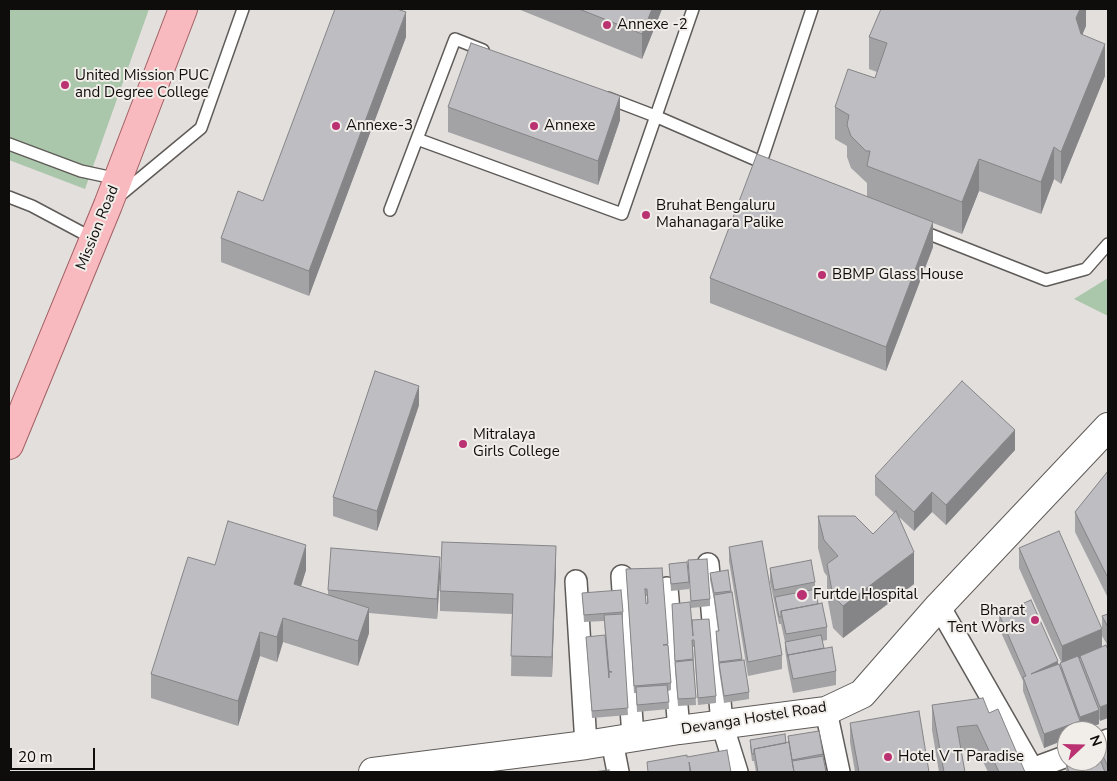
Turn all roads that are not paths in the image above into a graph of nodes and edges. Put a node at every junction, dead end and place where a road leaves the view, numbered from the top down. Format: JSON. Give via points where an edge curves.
{"nodes":[{"id":1,"x":183,"y":9,"type":"edge"},
{"id":2,"x":243,"y":9,"type":"edge"},
{"id":3,"x":693,"y":9,"type":"edge"},
{"id":4,"x":812,"y":9,"type":"edge"},
{"id":5,"x":491,"y":53,"type":"edge"},
{"id":6,"x":601,"y":95,"type":"edge"},
{"id":7,"x":655,"y":116,"type":"junction"},
{"id":8,"x":418,"y":139,"type":"junction"},
{"id":9,"x":9,"y":144,"type":"edge"},
{"id":10,"x":118,"y":179,"type":"junction"},
{"id":11,"x":9,"y":197,"type":"edge"},
{"id":12,"x":108,"y":205,"type":"junction"},
{"id":13,"x":390,"y":210,"type":"dead end"},
{"id":14,"x":906,"y":224,"type":"edge"},
{"id":15,"x":94,"y":239,"type":"junction"},
{"id":16,"x":1108,"y":244,"type":"edge"},
{"id":17,"x":1108,"y":427,"type":"edge"},
{"id":18,"x":9,"y":445,"type":"edge"},
{"id":19,"x":708,"y":564,"type":"edge"},
{"id":20,"x":622,"y":576,"type":"dead end"},
{"id":21,"x":576,"y":581,"type":"dead end"},
{"id":22,"x":667,"y":588,"type":"dead end"},
{"id":23,"x":939,"y":606,"type":"junction"},
{"id":24,"x":826,"y":711,"type":"junction"},
{"id":25,"x":722,"y":724,"type":"junction"},
{"id":26,"x":679,"y":730,"type":"junction"},
{"id":27,"x":610,"y":741,"type":"junction"},
{"id":28,"x":1057,"y":760,"type":"edge"},
{"id":29,"x":468,"y":766,"type":"edge"},
{"id":30,"x":388,"y":771,"type":"edge"},
{"id":31,"x":1033,"y":771,"type":"edge"},
{"id":32,"x":618,"y":772,"type":"edge"},
{"id":33,"x":737,"y":772,"type":"edge"},
{"id":34,"x":839,"y":772,"type":"edge"}],
"edges":[{"from":1,"to":10,"type":"main road","name":"Mission Road"},
{"from":2,"to":12,"type":"lane","via":[[202,128]]},
{"from":3,"to":7,"type":"lane"},
{"from":4,"to":7,"type":"lane","via":[[765,164]]},
{"from":5,"to":8,"type":"lane","via":[[455,39]]},
{"from":6,"to":7,"type":"lane"},
{"from":7,"to":8,"type":"lane","via":[[622,214]]},
{"from":8,"to":13,"type":"lane"},
{"from":9,"to":10,"type":"lane","via":[[81,170]]},
{"from":10,"to":12,"type":"main road","name":"Mission Road"},
{"from":11,"to":15,"type":"lane"},
{"from":12,"to":15,"type":"main road","name":"Mission Road"},
{"from":14,"to":16,"type":"lane","via":[[1046,280],[1086,269]]},
{"from":15,"to":18,"type":"main road","name":"Mission Road"},
{"from":17,"to":23,"type":"main road","name":"Devanga Hostel Road"},
{"from":19,"to":25,"type":"street"},
{"from":20,"to":27,"type":"street"},
{"from":21,"to":27,"type":"street"},
{"from":22,"to":26,"type":"street"},
{"from":23,"to":24,"type":"main road","name":"Devanga Hostel Road","via":[[862,694]]},
{"from":23,"to":31,"type":"street"},
{"from":24,"to":25,"type":"main road","name":"Devanga Hostel Road"},
{"from":24,"to":34,"type":"street"},
{"from":25,"to":26,"type":"main road","name":"Devanga Hostel Road"},
{"from":25,"to":33,"type":"street"},
{"from":26,"to":27,"type":"main road","name":"Devanga Hostel Road"},
{"from":27,"to":29,"type":"main road","name":"Devanga Hostel Road"},
{"from":27,"to":32,"type":"street"},
{"from":28,"to":31,"type":"street"},
{"from":29,"to":30,"type":"main road","name":"Devanga Hostel Road"}]}
